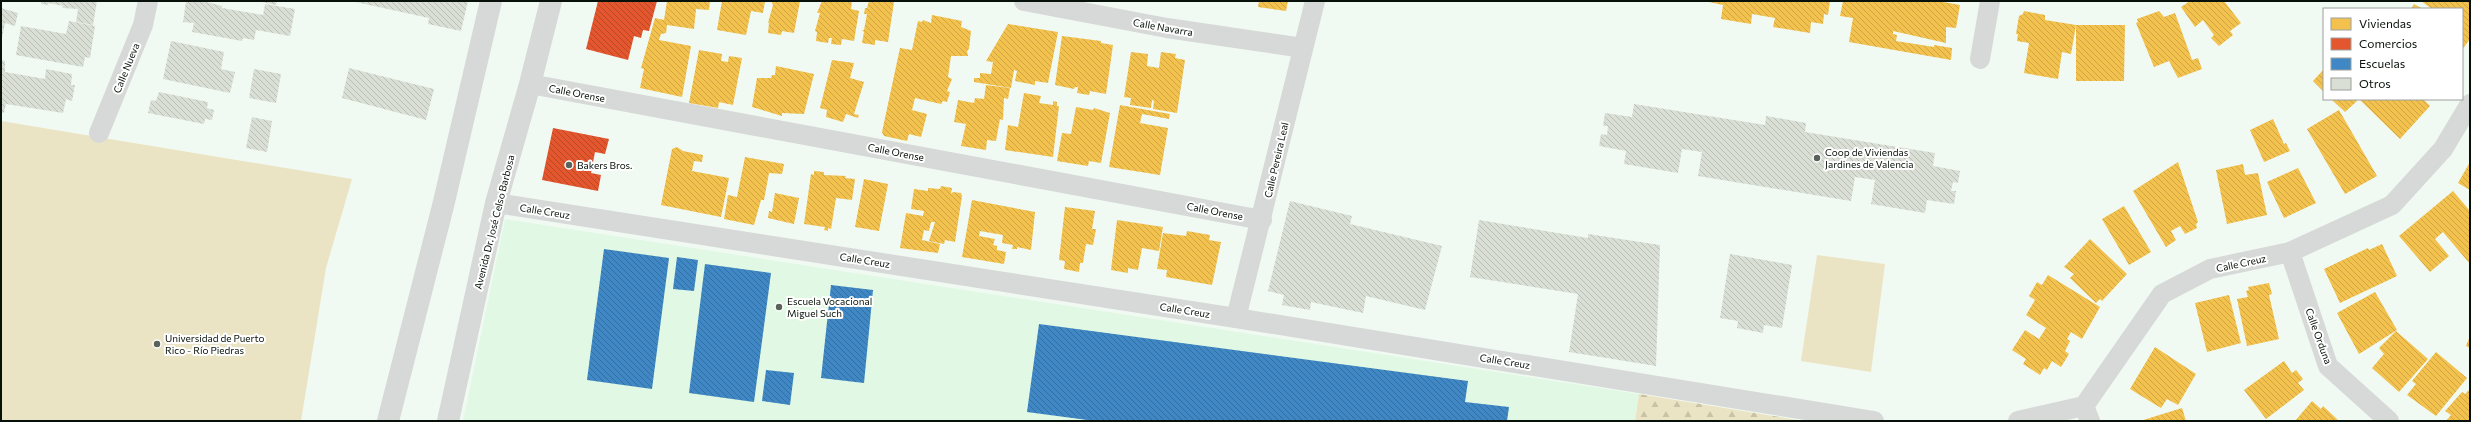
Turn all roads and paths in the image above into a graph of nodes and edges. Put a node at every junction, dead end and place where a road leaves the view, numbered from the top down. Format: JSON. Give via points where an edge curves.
{"nodes":[{"id":1,"x":148,"y":1,"type":"edge"},
{"id":2,"x":490,"y":1,"type":"edge"},
{"id":3,"x":551,"y":1,"type":"edge"},
{"id":4,"x":1024,"y":1,"type":"edge"},
{"id":5,"x":1316,"y":1,"type":"edge"},
{"id":6,"x":1990,"y":1,"type":"edge"},
{"id":7,"x":1303,"y":48,"type":"junction"},
{"id":8,"x":1980,"y":59,"type":"dead end"},
{"id":9,"x":530,"y":84,"type":"junction"},
{"id":10,"x":2470,"y":104,"type":"edge"},
{"id":11,"x":99,"y":133,"type":"dead end"},
{"id":12,"x":496,"y":203,"type":"junction"},
{"id":13,"x":1262,"y":220,"type":"junction"},
{"id":14,"x":2290,"y":252,"type":"junction"},
{"id":15,"x":1236,"y":318,"type":"junction"},
{"id":16,"x":2087,"y":413,"type":"edge"},
{"id":17,"x":388,"y":421,"type":"edge"},
{"id":18,"x":448,"y":421,"type":"edge"},
{"id":19,"x":1874,"y":421,"type":"edge"},
{"id":20,"x":2018,"y":421,"type":"edge"},
{"id":21,"x":2389,"y":421,"type":"edge"}],
"edges":[{"from":1,"to":11,"type":"street","name":"Calle Nueva","via":[[143,25]]},
{"from":2,"to":17,"type":"main road","via":[[443,206]]},
{"from":3,"to":9,"type":"main road","name":"Avenida Dr. José Celso Barbosa"},
{"from":4,"to":7,"type":"street","name":"Calle Navarra","via":[[1167,28]]},
{"from":5,"to":7,"type":"street","name":"Calle Pereira Leal"},
{"from":6,"to":8,"type":"street"},
{"from":7,"to":13,"type":"street","name":"Calle Pereira Leal"},
{"from":9,"to":12,"type":"main road","name":"Avenida Dr. José Celso Barbosa"},
{"from":9,"to":13,"type":"street","name":"Calle Orense"},
{"from":10,"to":14,"type":"street","name":"Calle Creuz","via":[[2443,149],[2392,205]]},
{"from":12,"to":15,"type":"street","name":"Calle Creuz"},
{"from":12,"to":18,"type":"main road","name":"Avenida Dr. José Celso Barbosa"},
{"from":13,"to":15,"type":"street","name":"Calle Pereira Leal"},
{"from":14,"to":16,"type":"street","name":"Calle Creuz","via":[[2210,269],[2162,294]]},
{"from":14,"to":21,"type":"street","name":"Calle Orduna","via":[[2328,366]]},
{"from":15,"to":19,"type":"street","name":"Calle Creuz"},
{"from":16,"to":20,"type":"street","name":"Calle Creuz"}]}
